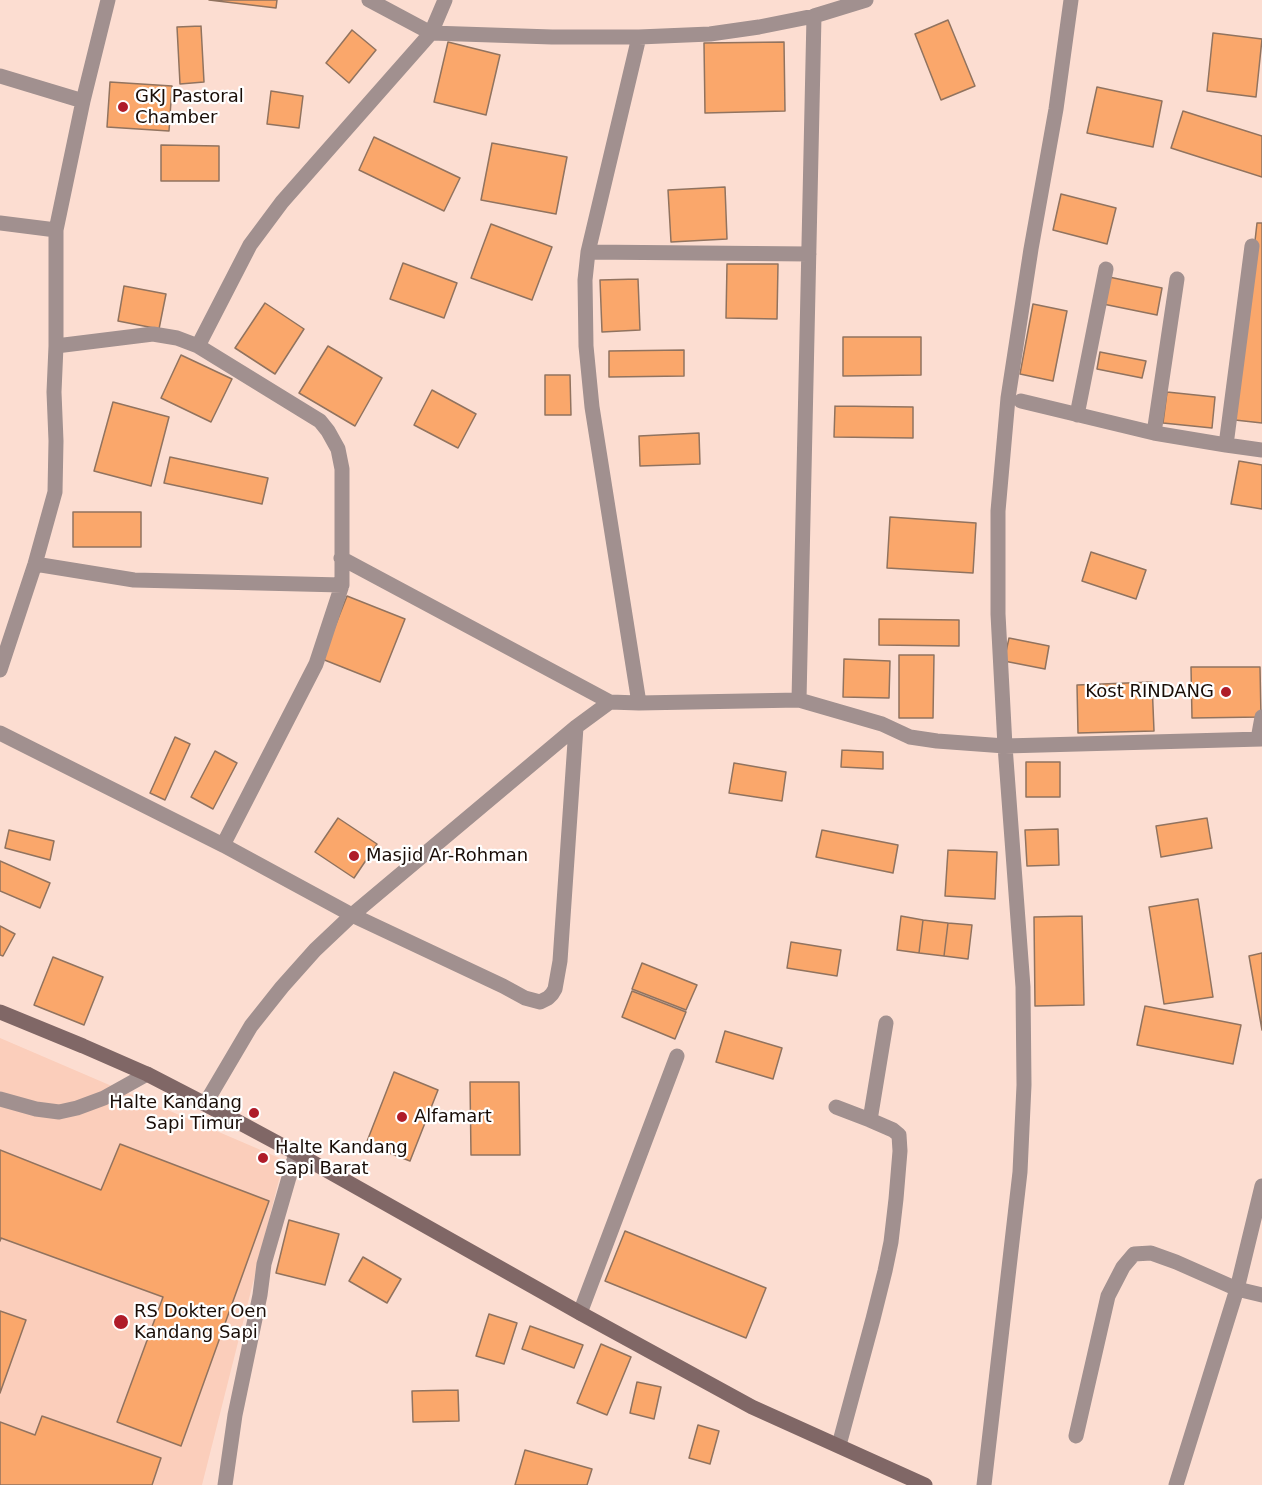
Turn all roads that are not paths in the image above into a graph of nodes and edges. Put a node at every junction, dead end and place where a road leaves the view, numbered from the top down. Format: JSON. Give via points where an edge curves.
{"nodes":[{"id":1,"x":108,"y":0,"type":"edge"},
{"id":2,"x":369,"y":0,"type":"edge"},
{"id":3,"x":445,"y":0,"type":"edge"},
{"id":4,"x":864,"y":0,"type":"edge"},
{"id":5,"x":1071,"y":0,"type":"edge"},
{"id":6,"x":814,"y":16,"type":"junction"},
{"id":7,"x":431,"y":33,"type":"junction"},
{"id":8,"x":639,"y":37,"type":"junction"},
{"id":9,"x":0,"y":76,"type":"edge"},
{"id":10,"x":83,"y":101,"type":"junction"},
{"id":11,"x":0,"y":223,"type":"edge"},
{"id":12,"x":56,"y":230,"type":"junction"},
{"id":13,"x":1252,"y":246,"type":"dead end"},
{"id":14,"x":588,"y":252,"type":"junction"},
{"id":15,"x":809,"y":254,"type":"junction"},
{"id":16,"x":1106,"y":269,"type":"dead end"},
{"id":17,"x":1177,"y":279,"type":"dead end"},
{"id":18,"x":56,"y":346,"type":"junction"},
{"id":19,"x":198,"y":346,"type":"junction"},
{"id":20,"x":1022,"y":401,"type":"dead end"},
{"id":21,"x":1077,"y":415,"type":"junction"},
{"id":22,"x":1154,"y":433,"type":"junction"},
{"id":23,"x":1226,"y":445,"type":"junction"},
{"id":24,"x":1262,"y":450,"type":"edge"},
{"id":25,"x":341,"y":558,"type":"junction"},
{"id":26,"x":35,"y":564,"type":"junction"},
{"id":27,"x":342,"y":585,"type":"junction"},
{"id":28,"x":0,"y":670,"type":"edge"},
{"id":29,"x":799,"y":700,"type":"junction"},
{"id":30,"x":610,"y":702,"type":"junction"},
{"id":31,"x":639,"y":703,"type":"junction"},
{"id":32,"x":1262,"y":717,"type":"edge"},
{"id":33,"x":576,"y":726,"type":"junction"},
{"id":34,"x":0,"y":733,"type":"edge"},
{"id":35,"x":1260,"y":739,"type":"edge"},
{"id":36,"x":1005,"y":746,"type":"junction"},
{"id":37,"x":223,"y":844,"type":"junction"},
{"id":38,"x":352,"y":915,"type":"junction"},
{"id":39,"x":0,"y":1012,"type":"edge"},
{"id":40,"x":886,"y":1023,"type":"dead end"},
{"id":41,"x":677,"y":1056,"type":"dead end"},
{"id":42,"x":147,"y":1074,"type":"junction"},
{"id":43,"x":0,"y":1099,"type":"edge"},
{"id":44,"x":205,"y":1104,"type":"junction"},
{"id":45,"x":836,"y":1107,"type":"dead end"},
{"id":46,"x":870,"y":1120,"type":"junction"},
{"id":47,"x":296,"y":1153,"type":"junction"},
{"id":48,"x":1262,"y":1186,"type":"edge"},
{"id":49,"x":1237,"y":1289,"type":"junction"},
{"id":50,"x":1262,"y":1295,"type":"edge"},
{"id":51,"x":580,"y":1313,"type":"junction"},
{"id":52,"x":1076,"y":1436,"type":"dead end"},
{"id":53,"x":839,"y":1445,"type":"junction"},
{"id":54,"x":225,"y":1485,"type":"edge"},
{"id":55,"x":925,"y":1485,"type":"edge"},
{"id":56,"x":984,"y":1485,"type":"edge"},
{"id":57,"x":1176,"y":1485,"type":"edge"}],
"edges":[{"from":1,"to":10,"type":"street"},
{"from":2,"to":7,"type":"street"},
{"from":3,"to":7,"type":"street"},
{"from":4,"to":6,"type":"street"},
{"from":5,"to":36,"type":"street","via":[[1010,387],[998,512],[998,614]]},
{"from":6,"to":8,"type":"street","via":[[710,34]]},
{"from":6,"to":15,"type":"street"},
{"from":7,"to":8,"type":"street"},
{"from":7,"to":19,"type":"street","via":[[282,202],[250,245]]},
{"from":8,"to":14,"type":"street"},
{"from":9,"to":10,"type":"street"},
{"from":10,"to":12,"type":"street"},
{"from":11,"to":12,"type":"street"},
{"from":12,"to":18,"type":"street"},
{"from":13,"to":23,"type":"street"},
{"from":14,"to":15,"type":"street"},
{"from":14,"to":31,"type":"street","via":[[586,346],[592,407]]},
{"from":15,"to":29,"type":"street"},
{"from":16,"to":21,"type":"street"},
{"from":17,"to":22,"type":"street"},
{"from":18,"to":19,"type":"street","via":[[153,334]]},
{"from":18,"to":26,"type":"street","via":[[55,492]]},
{"from":19,"to":25,"type":"street","via":[[320,421],[328,431],[338,448],[342,469]]},
{"from":20,"to":21,"type":"street"},
{"from":21,"to":22,"type":"street"},
{"from":22,"to":23,"type":"street"},
{"from":23,"to":24,"type":"street"},
{"from":25,"to":27,"type":"street"},
{"from":25,"to":30,"type":"street"},
{"from":26,"to":27,"type":"street","via":[[134,580]]},
{"from":26,"to":28,"type":"street"},
{"from":27,"to":37,"type":"street","via":[[316,664]]},
{"from":29,"to":31,"type":"street"},
{"from":29,"to":36,"type":"street","via":[[882,724],[910,737]]},
{"from":30,"to":31,"type":"street"},
{"from":30,"to":33,"type":"street"},
{"from":32,"to":35,"type":"street"},
{"from":33,"to":38,"type":"street"},
{"from":33,"to":38,"type":"street","via":[[560,961],[555,989],[548,999],[540,1002],[525,998]]},
{"from":34,"to":37,"type":"street"},
{"from":35,"to":36,"type":"street"},
{"from":36,"to":56,"type":"street","via":[[1023,987],[1024,1085],[1020,1172]]},
{"from":37,"to":38,"type":"street"},
{"from":38,"to":44,"type":"street","via":[[315,950],[251,1026]]},
{"from":39,"to":42,"type":"main road"},
{"from":40,"to":46,"type":"street"},
{"from":41,"to":51,"type":"street"},
{"from":42,"to":43,"type":"street","via":[[104,1098],[59,1112]]},
{"from":42,"to":44,"type":"main road"},
{"from":44,"to":47,"type":"main road"},
{"from":45,"to":46,"type":"street"},
{"from":46,"to":53,"type":"street","via":[[899,1135],[899,1163],[885,1271]]},
{"from":47,"to":51,"type":"main road"},
{"from":47,"to":54,"type":"street","via":[[264,1264]]},
{"from":48,"to":49,"type":"street"},
{"from":49,"to":50,"type":"street"},
{"from":49,"to":52,"type":"street","via":[[1151,1253],[1134,1254],[1108,1296]]},
{"from":49,"to":57,"type":"street"},
{"from":51,"to":53,"type":"main road","via":[[752,1407]]},
{"from":53,"to":55,"type":"main road"}]}
